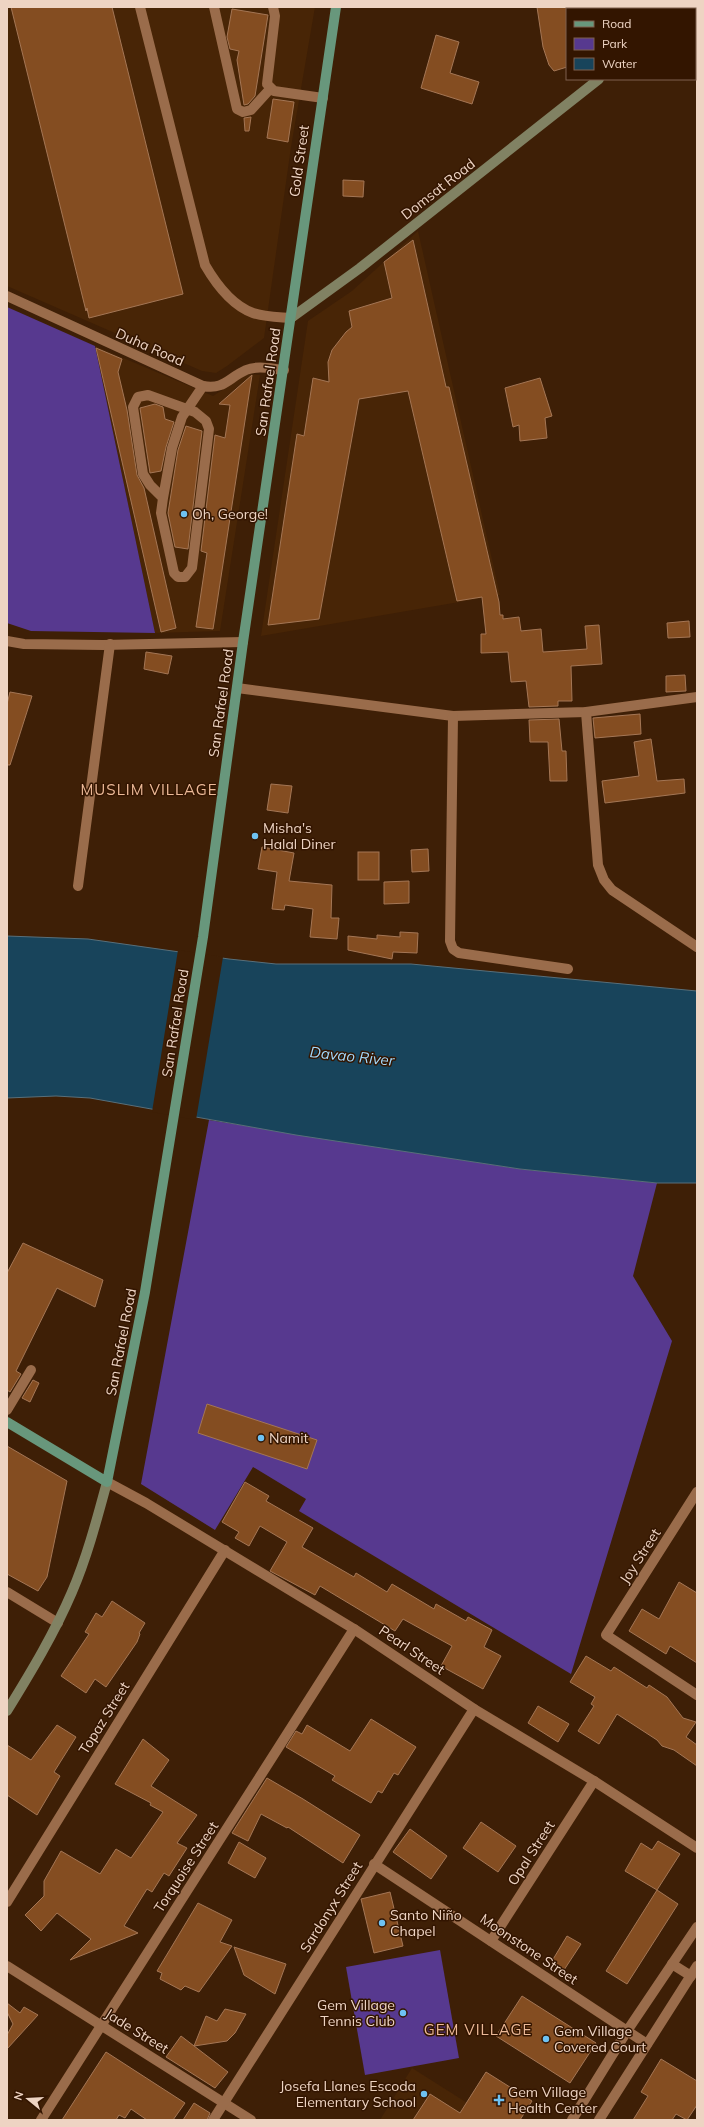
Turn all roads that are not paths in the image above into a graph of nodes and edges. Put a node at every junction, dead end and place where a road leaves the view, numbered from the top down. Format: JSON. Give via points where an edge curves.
{"nodes":[{"id":1,"x":140,"y":7,"type":"edge"},
{"id":2,"x":214,"y":7,"type":"edge"},
{"id":3,"x":273,"y":7,"type":"edge"},
{"id":4,"x":336,"y":7,"type":"edge"},
{"id":5,"x":599,"y":80,"type":"edge"},
{"id":6,"x":270,"y":89,"type":"junction"},
{"id":7,"x":322,"y":98,"type":"junction"},
{"id":8,"x":7,"y":296,"type":"edge"},
{"id":9,"x":291,"y":318,"type":"junction"},
{"id":10,"x":284,"y":370,"type":"junction"},
{"id":11,"x":202,"y":386,"type":"junction"},
{"id":12,"x":187,"y":408,"type":"junction"},
{"id":13,"x":163,"y":498,"type":"junction"},
{"id":14,"x":7,"y":641,"type":"edge"},
{"id":15,"x":243,"y":642,"type":"junction"},
{"id":16,"x":110,"y":644,"type":"junction"},
{"id":17,"x":237,"y":688,"type":"junction"},
{"id":18,"x":697,"y":698,"type":"edge"},
{"id":19,"x":586,"y":712,"type":"junction"},
{"id":20,"x":453,"y":716,"type":"junction"},
{"id":21,"x":78,"y":886,"type":"dead end"},
{"id":22,"x":697,"y":948,"type":"edge"},
{"id":23,"x":568,"y":969,"type":"dead end"},
{"id":24,"x":31,"y":1370,"type":"dead end"},
{"id":25,"x":7,"y":1410,"type":"edge"},
{"id":26,"x":7,"y":1422,"type":"edge"},
{"id":27,"x":107,"y":1482,"type":"junction"},
{"id":28,"x":697,"y":1492,"type":"edge"},
{"id":29,"x":225,"y":1550,"type":"junction"},
{"id":30,"x":7,"y":1592,"type":"edge"},
{"id":31,"x":58,"y":1623,"type":"junction"},
{"id":32,"x":354,"y":1629,"type":"junction"},
{"id":33,"x":697,"y":1695,"type":"edge"},
{"id":34,"x":474,"y":1709,"type":"junction"},
{"id":35,"x":7,"y":1710,"type":"edge"},
{"id":36,"x":594,"y":1781,"type":"junction"},
{"id":37,"x":697,"y":1848,"type":"edge"},
{"id":38,"x":374,"y":1864,"type":"junction"},
{"id":39,"x":7,"y":1902,"type":"edge"},
{"id":40,"x":697,"y":1927,"type":"edge"},
{"id":41,"x":491,"y":1941,"type":"junction"},
{"id":42,"x":672,"y":1964,"type":"junction"},
{"id":43,"x":7,"y":1966,"type":"edge"},
{"id":44,"x":697,"y":1966,"type":"edge"},
{"id":45,"x":691,"y":1976,"type":"junction"},
{"id":46,"x":102,"y":2025,"type":"junction"},
{"id":47,"x":627,"y":2031,"type":"junction"},
{"id":48,"x":648,"y":2044,"type":"junction"},
{"id":49,"x":224,"y":2103,"type":"junction"},
{"id":50,"x":41,"y":2120,"type":"edge"},
{"id":51,"x":213,"y":2120,"type":"edge"},
{"id":52,"x":251,"y":2120,"type":"edge"},
{"id":53,"x":572,"y":2120,"type":"edge"},
{"id":54,"x":599,"y":2120,"type":"edge"}],
"edges":[{"from":1,"to":9,"type":"street","via":[[205,265],[217,286],[234,302],[254,314]]},
{"from":2,"to":6,"type":"street","via":[[237,109],[243,112],[251,110]]},
{"from":3,"to":6,"type":"street","via":[[275,16],[267,84]]},
{"from":4,"to":7,"type":"main road","name":"Gold Street"},
{"from":5,"to":9,"type":"street","name":"Domsat Road","via":[[360,268]]},
{"from":6,"to":7,"type":"street"},
{"from":7,"to":9,"type":"main road","name":"Gold Street"},
{"from":8,"to":11,"type":"street","name":"Duha Road"},
{"from":9,"to":10,"type":"main road","name":"San Rafael Road"},
{"from":10,"to":11,"type":"street","name":"Duha Road","via":[[255,367],[221,386]]},
{"from":10,"to":15,"type":"main road","name":"San Rafael Road"},
{"from":11,"to":12,"type":"street"},
{"from":12,"to":13,"type":"street","via":[[172,448]]},
{"from":12,"to":13,"type":"street","via":[[148,395],[138,397],[133,407],[143,474]]},
{"from":12,"to":13,"type":"street","via":[[201,415],[209,429],[192,568],[185,577],[178,577],[174,573],[161,513]]},
{"from":14,"to":16,"type":"street","via":[[24,644]]},
{"from":15,"to":16,"type":"street"},
{"from":15,"to":17,"type":"main road","name":"San Rafael Road"},
{"from":16,"to":21,"type":"street"},
{"from":17,"to":20,"type":"street"},
{"from":17,"to":27,"type":"main road","name":"San Rafael Road","via":[[204,937],[137,1337]]},
{"from":18,"to":19,"type":"street"},
{"from":19,"to":20,"type":"street"},
{"from":19,"to":22,"type":"street","via":[[598,865],[604,880],[612,890]]},
{"from":20,"to":23,"type":"street","via":[[450,941],[452,949],[459,953]]},
{"from":24,"to":25,"type":"street"},
{"from":26,"to":27,"type":"main road"},
{"from":27,"to":29,"type":"street","name":"Pearl Street"},
{"from":27,"to":31,"type":"street","name":"San Rafael Road","via":[[83,1563]]},
{"from":28,"to":33,"type":"street","name":"Joy Street","via":[[606,1635]]},
{"from":29,"to":32,"type":"street","name":"Pearl Street"},
{"from":29,"to":39,"type":"street","name":"Topaz Street"},
{"from":30,"to":31,"type":"street"},
{"from":31,"to":35,"type":"street","name":"San Rafael Road"},
{"from":32,"to":34,"type":"street","name":"Pearl Street"},
{"from":32,"to":46,"type":"street","name":"Torquoise Street"},
{"from":34,"to":36,"type":"street","name":"Pearl Street"},
{"from":34,"to":38,"type":"street","name":"Sardonyx Street"},
{"from":36,"to":37,"type":"street","name":"Pearl Street"},
{"from":36,"to":41,"type":"street","name":"Opal Street"},
{"from":38,"to":41,"type":"street","name":"Moonstone Street"},
{"from":38,"to":49,"type":"street","name":"Sardonyx Street"},
{"from":40,"to":42,"type":"street"},
{"from":41,"to":47,"type":"street","name":"Moonstone Street"},
{"from":42,"to":45,"type":"street"},
{"from":42,"to":47,"type":"street"},
{"from":43,"to":46,"type":"street","name":"Jade Street"},
{"from":44,"to":45,"type":"street"},
{"from":45,"to":48,"type":"street"},
{"from":46,"to":49,"type":"street","name":"Jade Street"},
{"from":46,"to":50,"type":"street","name":"Torquoise Street"},
{"from":47,"to":48,"type":"street","name":"Moonstone Street"},
{"from":47,"to":53,"type":"street"},
{"from":48,"to":54,"type":"street"},
{"from":49,"to":51,"type":"street","name":"Sardonyx Street"},
{"from":49,"to":52,"type":"street","name":"Jade Street"}]}
